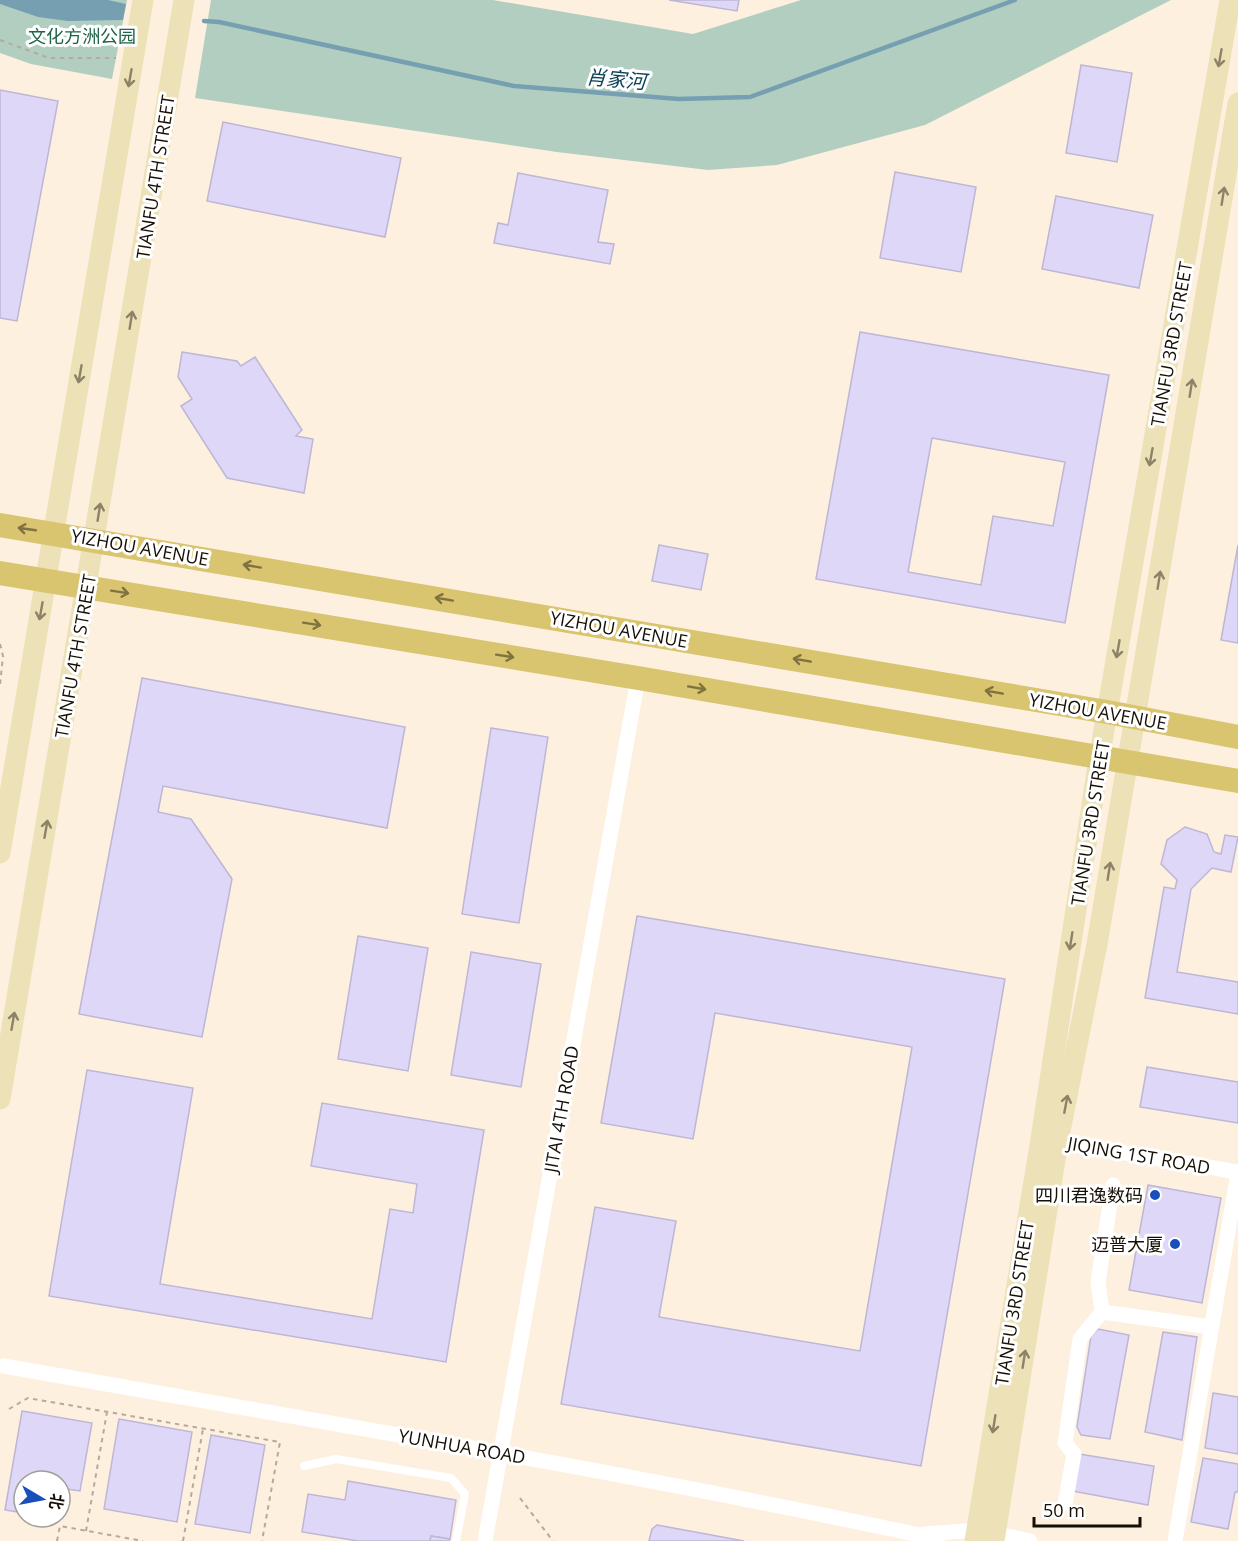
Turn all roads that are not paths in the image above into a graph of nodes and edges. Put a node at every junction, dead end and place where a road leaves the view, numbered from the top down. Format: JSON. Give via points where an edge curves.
{"nodes":[{"id":1,"x":143,"y":0,"type":"edge"},
{"id":2,"x":184,"y":0,"type":"edge"},
{"id":3,"x":1230,"y":0,"type":"edge"},
{"id":4,"x":1238,"y":103,"type":"edge"},
{"id":5,"x":0,"y":525,"type":"edge"},
{"id":6,"x":54,"y":533,"type":"junction"},
{"id":7,"x":95,"y":539,"type":"junction"},
{"id":8,"x":0,"y":573,"type":"edge"},
{"id":9,"x":46,"y":581,"type":"junction"},
{"id":10,"x":87,"y":586,"type":"junction"},
{"id":11,"x":638,"y":678,"type":"junction"},
{"id":12,"x":1107,"y":712,"type":"junction"},
{"id":13,"x":1136,"y":717,"type":"junction"},
{"id":14,"x":1238,"y":736,"type":"edge"},
{"id":15,"x":1099,"y":759,"type":"junction"},
{"id":16,"x":1128,"y":762,"type":"junction"},
{"id":17,"x":1238,"y":781,"type":"edge"},
{"id":18,"x":0,"y":853,"type":"edge"},
{"id":19,"x":0,"y":1099,"type":"edge"},
{"id":20,"x":1049,"y":1140,"type":"junction"},
{"id":21,"x":1238,"y":1173,"type":"edge"},
{"id":22,"x":1113,"y":1185,"type":"dead end"},
{"id":23,"x":1102,"y":1312,"type":"junction"},
{"id":24,"x":1211,"y":1327,"type":"junction"},
{"id":25,"x":1,"y":1366,"type":"edge"},
{"id":26,"x":501,"y":1453,"type":"junction"},
{"id":27,"x":304,"y":1467,"type":"dead end"},
{"id":28,"x":1065,"y":1504,"type":"dead end"},
{"id":29,"x":919,"y":1535,"type":"junction"},
{"id":30,"x":986,"y":1537,"type":"edge"},
{"id":31,"x":456,"y":1541,"type":"edge"},
{"id":32,"x":485,"y":1541,"type":"edge"},
{"id":33,"x":937,"y":1541,"type":"edge"},
{"id":34,"x":1030,"y":1541,"type":"edge"},
{"id":35,"x":1175,"y":1541,"type":"edge"}],
"edges":[{"from":1,"to":6,"type":"street","one_way":true},
{"from":7,"to":2,"type":"street","name":"TIANFU 4TH STREET","one_way":true},
{"from":3,"to":12,"type":"street","name":"TIANFU 3RD STREET","one_way":true},
{"from":13,"to":4,"type":"street","name":"TIANFU 3RD STREET","one_way":true},
{"from":6,"to":5,"type":"main road","name":"YIZHOU AVENUE","one_way":true},
{"from":6,"to":7,"type":"main road","name":"YIZHOU AVENUE"},
{"from":6,"to":9,"type":"street"},
{"from":7,"to":10,"type":"street","name":"TIANFU 4TH STREET"},
{"from":12,"to":7,"type":"main road","name":"YIZHOU AVENUE","one_way":true},
{"from":8,"to":9,"type":"main road"},
{"from":9,"to":10,"type":"main road"},
{"from":9,"to":18,"type":"street","one_way":true},
{"from":10,"to":11,"type":"main road","one_way":true},
{"from":19,"to":10,"type":"street","name":"TIANFU 4TH STREET","one_way":true},
{"from":11,"to":15,"type":"main road","one_way":true},
{"from":11,"to":26,"type":"street","name":"JITAI 4TH ROAD"},
{"from":12,"to":13,"type":"main road","name":"YIZHOU AVENUE"},
{"from":12,"to":15,"type":"street","name":"TIANFU 3RD STREET"},
{"from":13,"to":14,"type":"main road","name":"YIZHOU AVENUE"},
{"from":13,"to":16,"type":"street","name":"TIANFU 3RD STREET"},
{"from":15,"to":16,"type":"main road"},
{"from":15,"to":20,"type":"street","name":"TIANFU 3RD STREET","one_way":true},
{"from":16,"to":17,"type":"main road"},
{"from":20,"to":16,"type":"street","name":"TIANFU 3RD STREET","one_way":true,"via":[[1097,944]]},
{"from":20,"to":21,"type":"street","name":"JIQING 1ST ROAD"},
{"from":20,"to":30,"type":"street","name":"TIANFU 3RD STREET"},
{"from":21,"to":24,"type":"street"},
{"from":22,"to":23,"type":"street","via":[[1098,1282]]},
{"from":23,"to":24,"type":"street"},
{"from":23,"to":28,"type":"street","via":[[1080,1339],[1065,1443],[1074,1454]]},
{"from":24,"to":35,"type":"street"},
{"from":25,"to":26,"type":"street","name":"YUNHUA ROAD"},
{"from":26,"to":29,"type":"street","name":"YUNHUA ROAD","via":[[742,1497]]},
{"from":26,"to":32,"type":"street","name":"JITAI 4TH ROAD"},
{"from":27,"to":31,"type":"lane","via":[[336,1459],[451,1479],[465,1494]]},
{"from":29,"to":30,"type":"street","name":"YUNHUA ROAD"},
{"from":29,"to":33,"type":"street","name":"YUNHUA ROAD"},
{"from":30,"to":34,"type":"street","name":"YUNHUA ROAD"}]}
